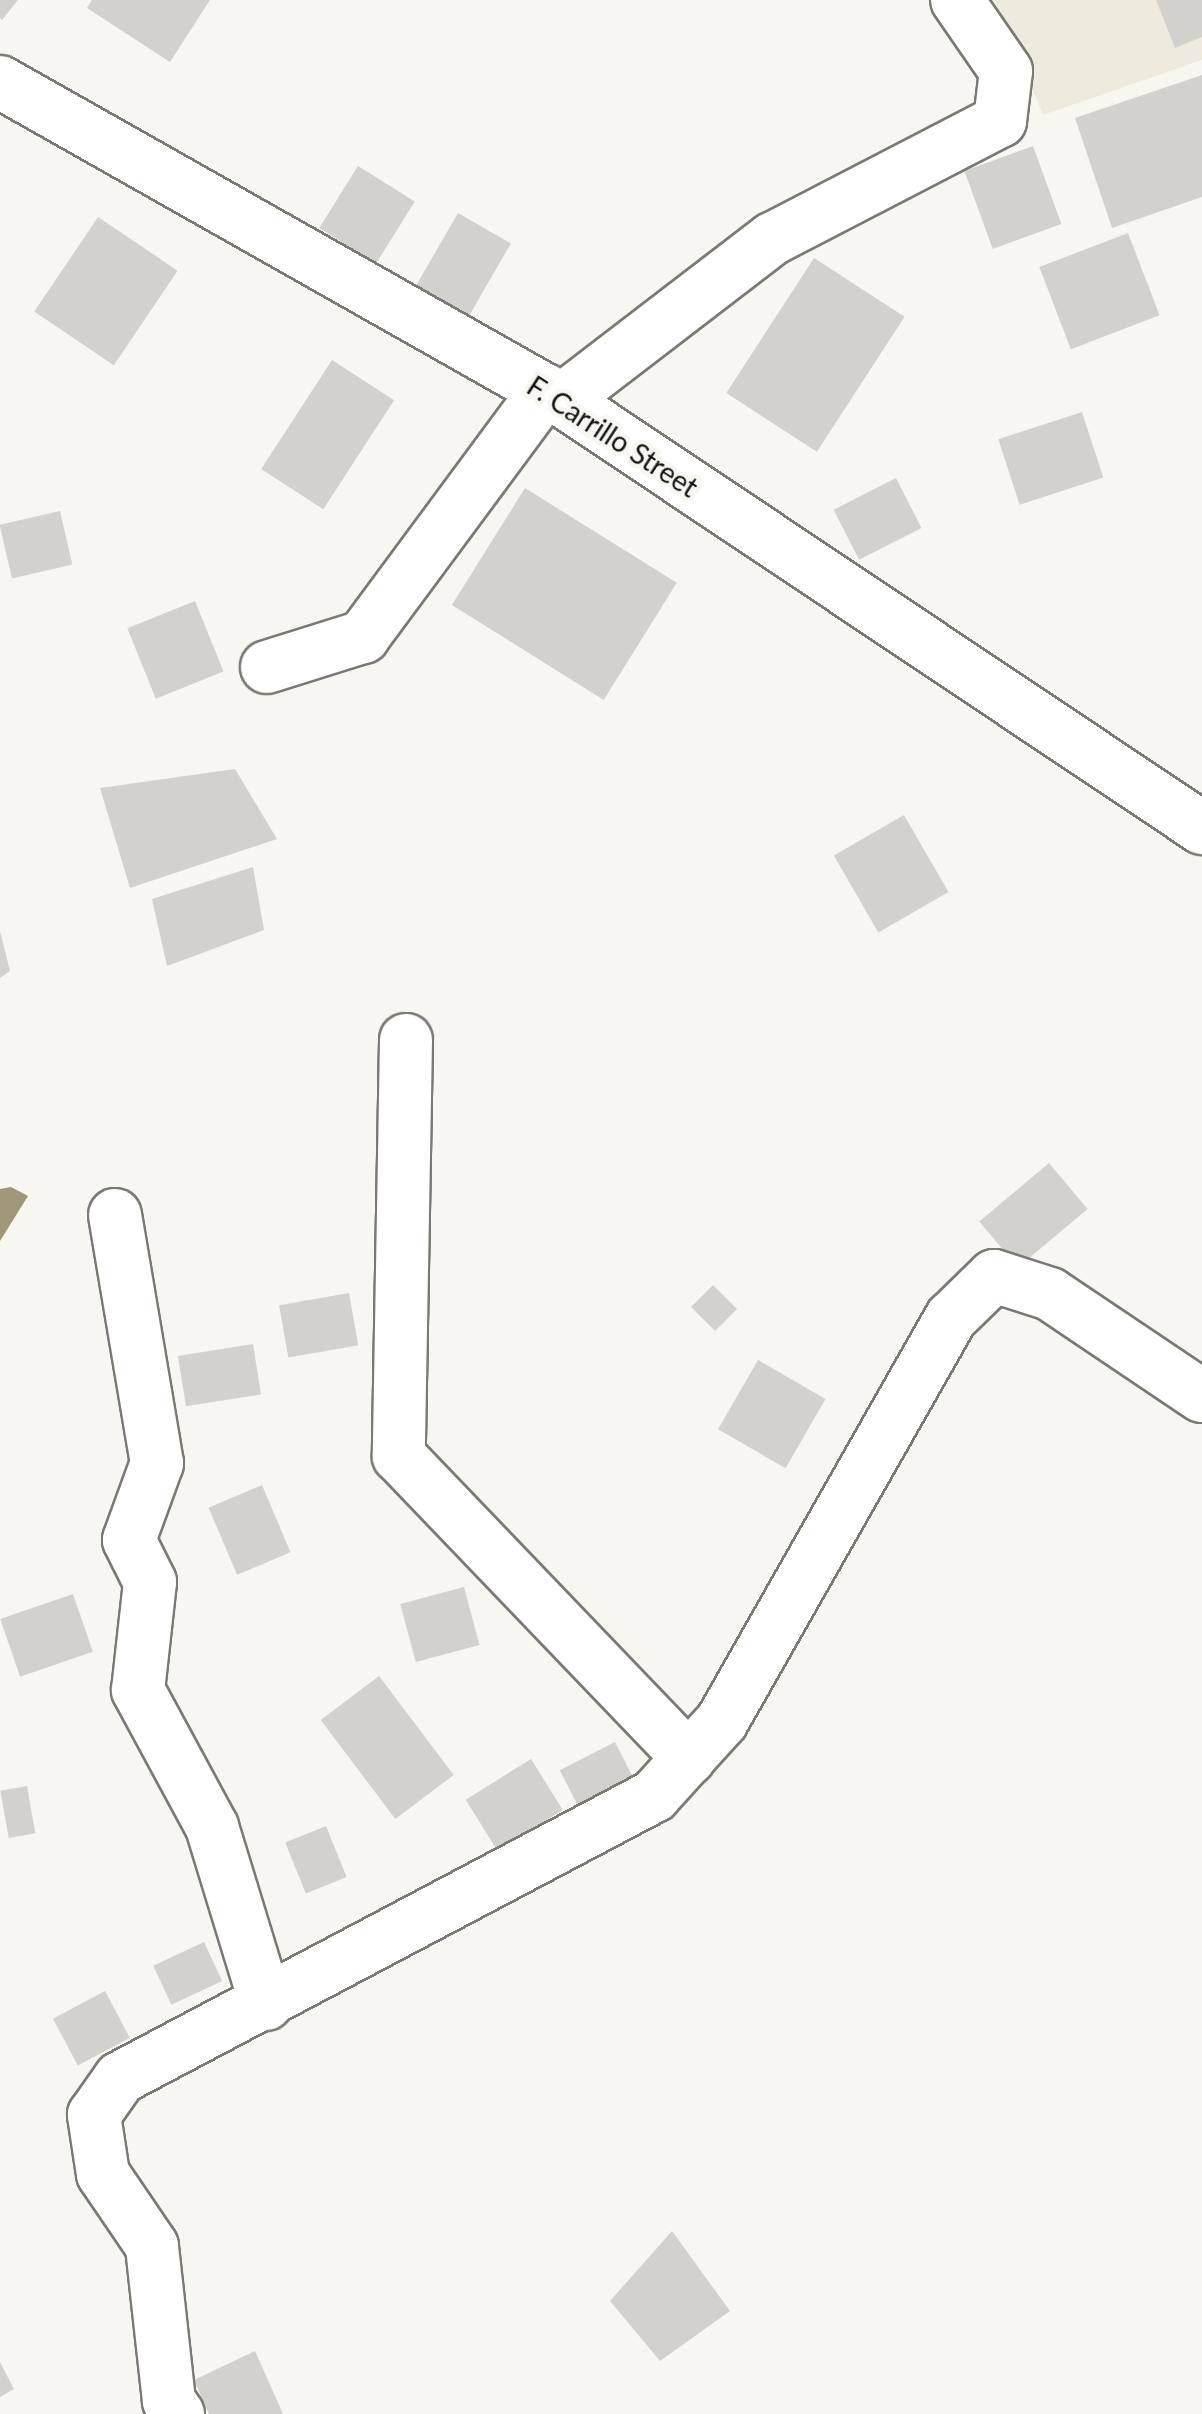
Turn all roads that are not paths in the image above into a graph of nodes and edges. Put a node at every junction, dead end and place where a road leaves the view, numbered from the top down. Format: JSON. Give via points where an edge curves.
{"nodes":[{"id":1,"x":957,"y":0,"type":"edge"},
{"id":2,"x":0,"y":82,"type":"edge"},
{"id":3,"x":554,"y":395,"type":"junction"},
{"id":4,"x":267,"y":667,"type":"dead end"},
{"id":5,"x":1202,"y":828,"type":"edge"},
{"id":6,"x":406,"y":1040,"type":"dead end"},
{"id":7,"x":115,"y":1215,"type":"dead end"},
{"id":8,"x":1202,"y":1396,"type":"edge"},
{"id":9,"x":689,"y":1758,"type":"junction"},
{"id":10,"x":266,"y":2004,"type":"junction"},
{"id":11,"x":178,"y":2414,"type":"edge"}],
"edges":[{"from":1,"to":3,"type":"street","via":[[1006,70],[1000,121],[772,238]]},
{"from":2,"to":3,"type":"street","name":"F. Carrillo Street"},
{"from":3,"to":4,"type":"street","via":[[363,638]]},
{"from":3,"to":5,"type":"street","name":"F. Carrillo Street"},
{"from":6,"to":9,"type":"street","via":[[399,1456]]},
{"from":7,"to":10,"type":"street","via":[[157,1463],[129,1540],[150,1582],[138,1690],[212,1827]]},
{"from":8,"to":9,"type":"street","via":[[1050,1294],[994,1276],[951,1318],[722,1721]]},
{"from":9,"to":10,"type":"street","via":[[654,1796]]},
{"from":10,"to":11,"type":"street","via":[[120,2078],[94,2116],[104,2174],[152,2246],[168,2401]]}]}
